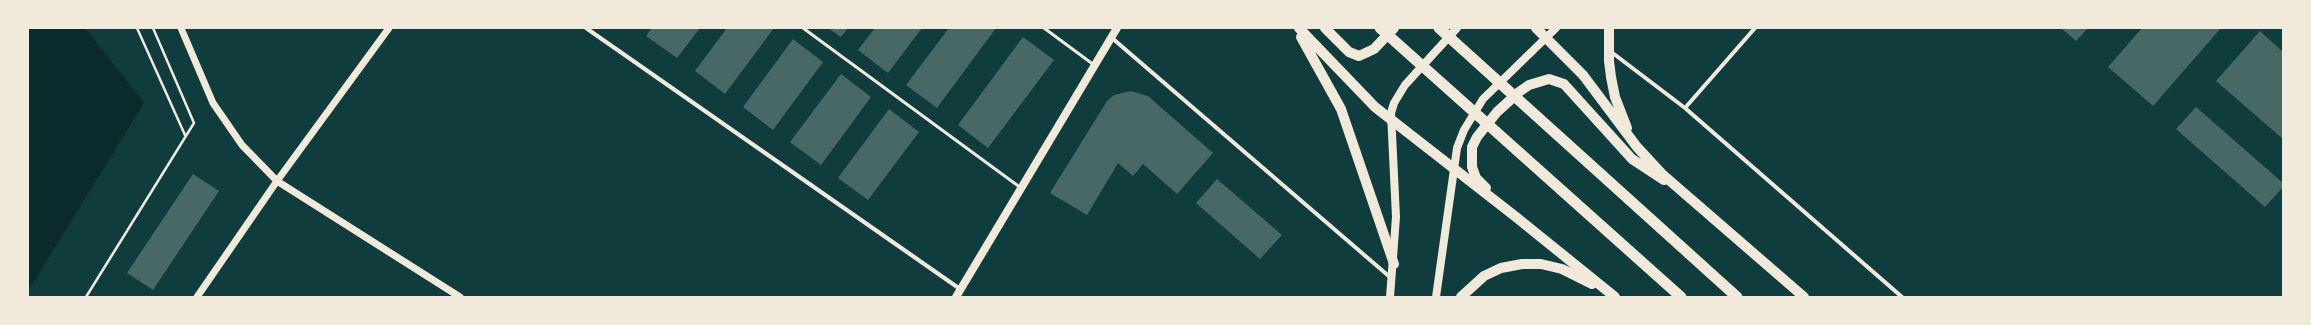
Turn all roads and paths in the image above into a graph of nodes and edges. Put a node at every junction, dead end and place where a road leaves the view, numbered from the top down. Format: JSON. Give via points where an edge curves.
{"nodes":[{"id":1,"x":137,"y":28,"type":"edge"},
{"id":2,"x":153,"y":28,"type":"edge"},
{"id":3,"x":182,"y":28,"type":"edge"},
{"id":4,"x":389,"y":28,"type":"edge"},
{"id":5,"x":586,"y":28,"type":"edge"},
{"id":6,"x":803,"y":28,"type":"edge"},
{"id":7,"x":1044,"y":28,"type":"edge"},
{"id":8,"x":1117,"y":28,"type":"edge"},
{"id":9,"x":1296,"y":28,"type":"edge"},
{"id":10,"x":1299,"y":28,"type":"edge"},
{"id":11,"x":1325,"y":28,"type":"edge"},
{"id":12,"x":1380,"y":28,"type":"edge"},
{"id":13,"x":1394,"y":28,"type":"edge"},
{"id":14,"x":1439,"y":28,"type":"edge"},
{"id":15,"x":1457,"y":28,"type":"edge"},
{"id":16,"x":1536,"y":28,"type":"edge"},
{"id":17,"x":1556,"y":28,"type":"edge"},
{"id":18,"x":1609,"y":28,"type":"edge"},
{"id":19,"x":1755,"y":28,"type":"edge"},
{"id":20,"x":1112,"y":38,"type":"junction"},
{"id":21,"x":1546,"y":38,"type":"junction"},
{"id":22,"x":1608,"y":50,"type":"junction"},
{"id":23,"x":1095,"y":66,"type":"junction"},
{"id":24,"x":1685,"y":108,"type":"junction"},
{"id":25,"x":1391,"y":121,"type":"junction"},
{"id":26,"x":185,"y":135,"type":"junction"},
{"id":27,"x":1637,"y":147,"type":"junction"},
{"id":28,"x":1453,"y":169,"type":"junction"},
{"id":29,"x":277,"y":180,"type":"junction"},
{"id":30,"x":1676,"y":186,"type":"junction"},
{"id":31,"x":1022,"y":189,"type":"junction"},
{"id":32,"x":1516,"y":217,"type":"junction"},
{"id":33,"x":1394,"y":264,"type":"junction"},
{"id":34,"x":1392,"y":279,"type":"junction"},
{"id":35,"x":960,"y":289,"type":"junction"},
{"id":36,"x":86,"y":297,"type":"edge"},
{"id":37,"x":197,"y":297,"type":"edge"},
{"id":38,"x":460,"y":297,"type":"edge"},
{"id":39,"x":956,"y":297,"type":"edge"},
{"id":40,"x":1390,"y":297,"type":"edge"},
{"id":41,"x":1436,"y":297,"type":"edge"},
{"id":42,"x":1461,"y":297,"type":"edge"},
{"id":43,"x":1614,"y":297,"type":"edge"},
{"id":44,"x":1681,"y":297,"type":"edge"},
{"id":45,"x":1737,"y":297,"type":"edge"},
{"id":46,"x":1804,"y":297,"type":"edge"},
{"id":47,"x":1902,"y":297,"type":"edge"}],
"edges":[{"from":1,"to":26,"type":"path"},
{"from":2,"to":26,"type":"path","via":[[194,123]]},
{"from":3,"to":29,"type":"street","via":[[213,103],[242,145]]},
{"from":4,"to":29,"type":"street"},
{"from":5,"to":35,"type":"street"},
{"from":6,"to":31,"type":"lane"},
{"from":7,"to":23,"type":"lane"},
{"from":8,"to":20,"type":"main road"},
{"from":9,"to":33,"type":"main road","via":[[1341,108]]},
{"from":10,"to":25,"type":"main road","via":[[1356,90]]},
{"from":11,"to":13,"type":"main road","via":[[1349,52],[1360,56],[1374,49]]},
{"from":12,"to":44,"type":"highway"},
{"from":14,"to":45,"type":"highway"},
{"from":15,"to":25,"type":"main road","via":[[1405,84],[1394,103]]},
{"from":16,"to":21,"type":"main road"},
{"from":17,"to":21,"type":"main road"},
{"from":18,"to":22,"type":"main road"},
{"from":19,"to":24,"type":"street"},
{"from":20,"to":23,"type":"main road"},
{"from":20,"to":34,"type":"street"},
{"from":21,"to":27,"type":"main road","via":[[1583,75]]},
{"from":21,"to":28,"type":"main road","via":[[1495,86],[1472,115],[1457,148]]},
{"from":22,"to":24,"type":"street"},
{"from":22,"to":27,"type":"main road","via":[[1615,98]]},
{"from":23,"to":31,"type":"main road"},
{"from":24,"to":47,"type":"street"},
{"from":25,"to":28,"type":"main road"},
{"from":25,"to":33,"type":"main road","via":[[1396,211]]},
{"from":26,"to":36,"type":"path"},
{"from":27,"to":30,"type":"main road"},
{"from":28,"to":32,"type":"main road"},
{"from":28,"to":41,"type":"main road"},
{"from":29,"to":37,"type":"street"},
{"from":29,"to":38,"type":"street"},
{"from":30,"to":32,"type":"main road","via":[[1647,171],[1632,159],[1564,84],[1557,80],[1540,80],[1519,92],[1485,125],[1472,147],[1470,158],[1476,178]]},
{"from":30,"to":46,"type":"main road"},
{"from":31,"to":35,"type":"main road"},
{"from":32,"to":43,"type":"main road"},
{"from":33,"to":34,"type":"main road"},
{"from":34,"to":40,"type":"main road"},
{"from":35,"to":39,"type":"main road"},
{"from":42,"to":43,"type":"main road","via":[[1490,273],[1501,268],[1535,264],[1562,269]]}]}
